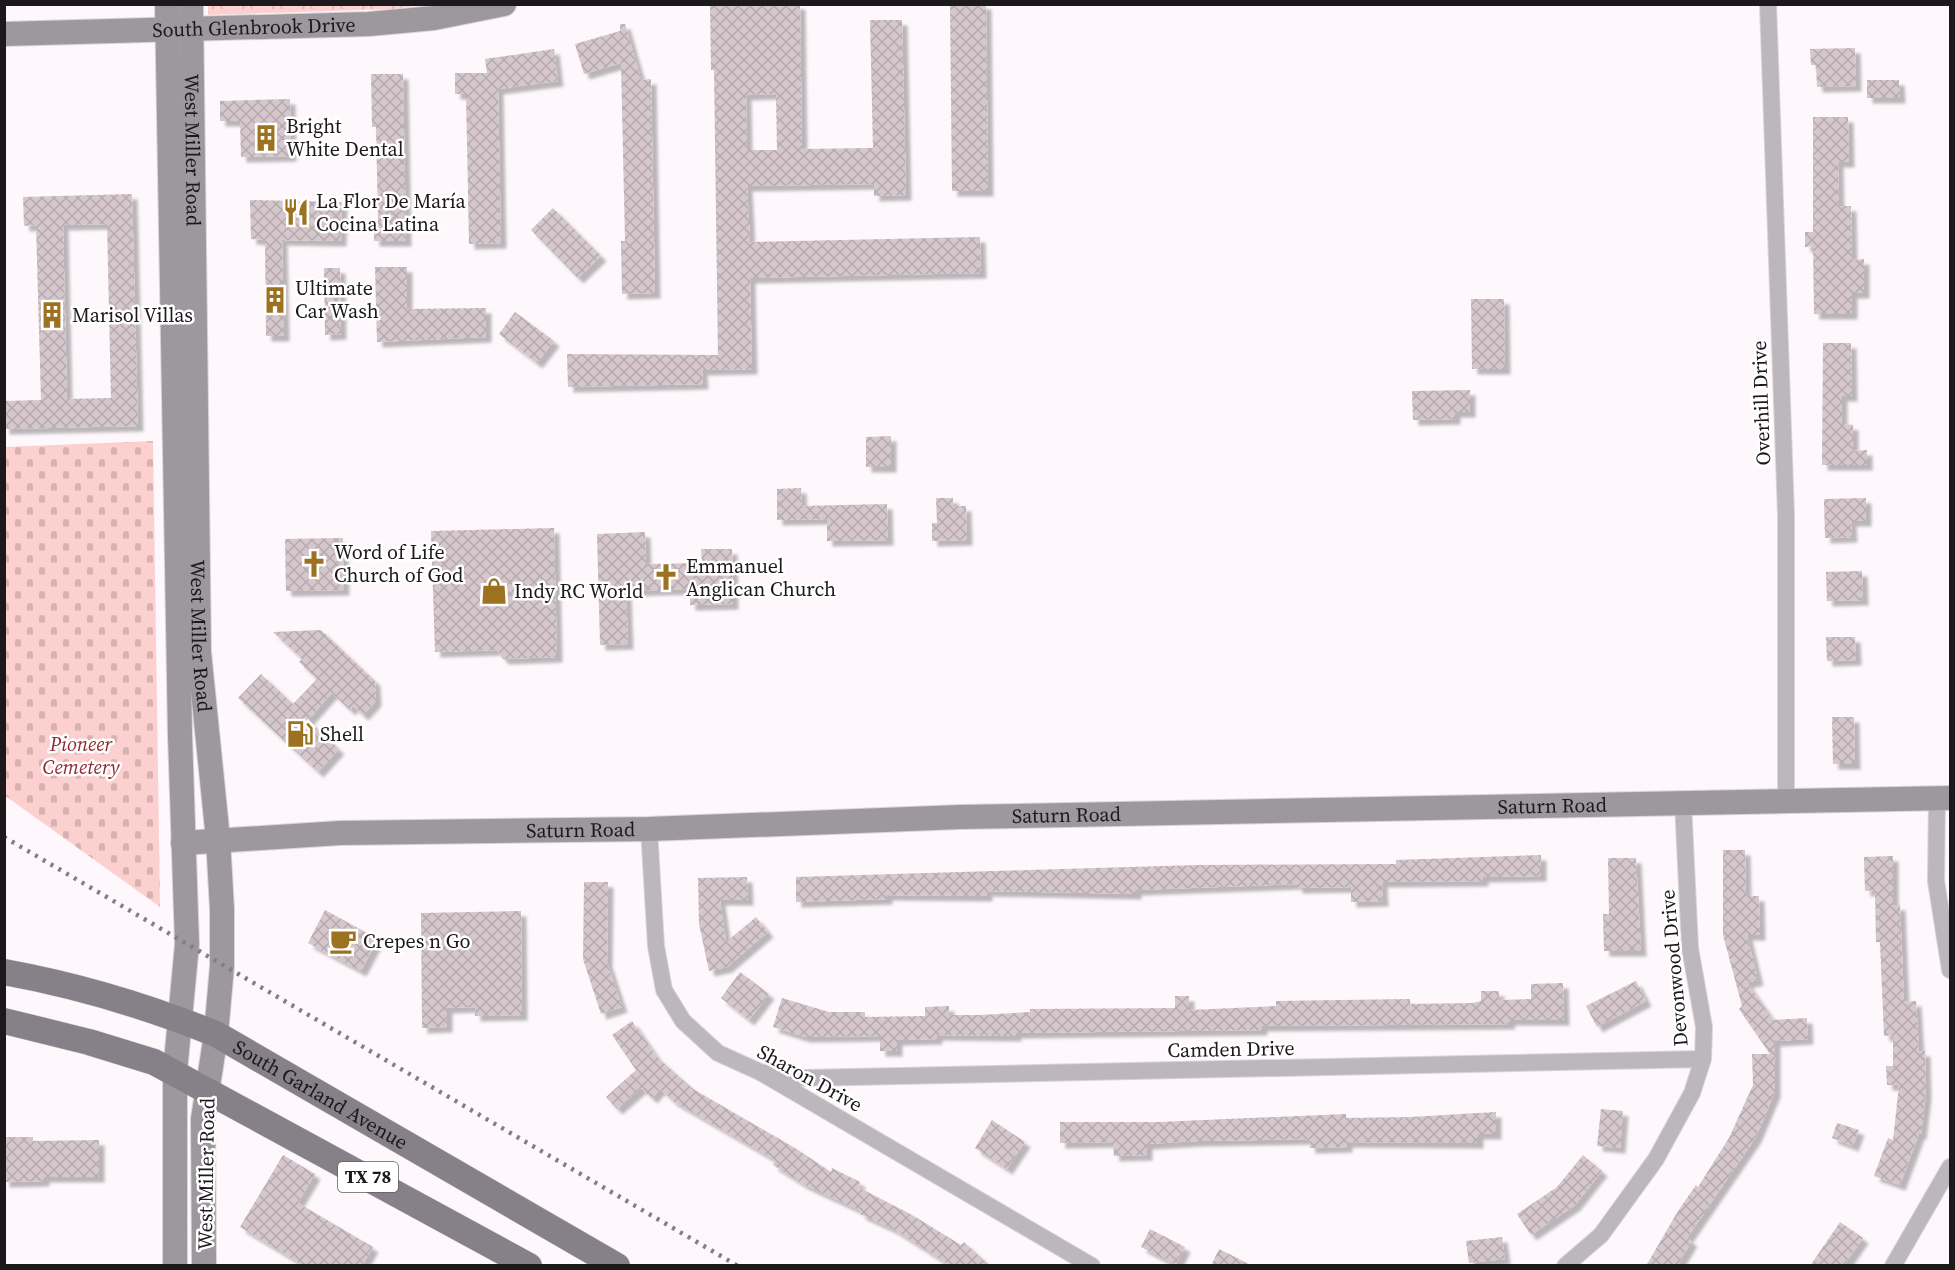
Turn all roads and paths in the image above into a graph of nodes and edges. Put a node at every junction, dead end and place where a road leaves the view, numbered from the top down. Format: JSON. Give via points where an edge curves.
{"nodes":[{"id":1,"x":167,"y":4,"type":"edge"},
{"id":2,"x":191,"y":4,"type":"edge"},
{"id":3,"x":504,"y":4,"type":"edge"},
{"id":4,"x":1768,"y":4,"type":"edge"},
{"id":5,"x":167,"y":29,"type":"junction"},
{"id":6,"x":191,"y":29,"type":"junction"},
{"id":7,"x":4,"y":34,"type":"edge"},
{"id":8,"x":1944,"y":799,"type":"edge"},
{"id":9,"x":1786,"y":800,"type":"junction"},
{"id":10,"x":1683,"y":802,"type":"junction"},
{"id":11,"x":649,"y":829,"type":"junction"},
{"id":12,"x":218,"y":839,"type":"junction"},
{"id":13,"x":183,"y":843,"type":"junction"},
{"id":14,"x":1950,"y":970,"type":"edge"},
{"id":15,"x":4,"y":972,"type":"edge"},
{"id":16,"x":181,"y":1020,"type":"junction"},
{"id":17,"x":4,"y":1021,"type":"edge"},
{"id":18,"x":216,"y":1034,"type":"junction"},
{"id":19,"x":1703,"y":1059,"type":"junction"},
{"id":20,"x":175,"y":1072,"type":"junction"},
{"id":21,"x":760,"y":1072,"type":"junction"},
{"id":22,"x":208,"y":1089,"type":"junction"},
{"id":23,"x":1950,"y":1167,"type":"edge"},
{"id":24,"x":175,"y":1266,"type":"edge"},
{"id":25,"x":204,"y":1266,"type":"edge"},
{"id":26,"x":529,"y":1266,"type":"edge"},
{"id":27,"x":617,"y":1266,"type":"edge"},
{"id":28,"x":1092,"y":1266,"type":"edge"},
{"id":29,"x":1565,"y":1266,"type":"edge"},
{"id":30,"x":1893,"y":1266,"type":"edge"}],
"edges":[{"from":1,"to":5,"type":"main road","name":"West Miller Road"},
{"from":2,"to":6,"type":"main road","name":"West Miller Road"},
{"from":3,"to":6,"type":"main road","name":"South Glenbrook Drive","via":[[434,18],[369,24]]},
{"from":4,"to":9,"type":"street","name":"Overhill Drive","via":[[1786,515]]},
{"from":5,"to":6,"type":"main road","name":"South Glenbrook Drive"},
{"from":5,"to":7,"type":"main road","name":"South Glenbrook Drive"},
{"from":5,"to":13,"type":"main road","name":"West Miller Road"},
{"from":6,"to":12,"type":"main road","name":"West Miller Road","via":[[199,652]]},
{"from":8,"to":9,"type":"main road","name":"Saturn Road"},
{"from":8,"to":14,"type":"street","via":[[1936,881]]},
{"from":9,"to":10,"type":"main road","name":"Saturn Road"},
{"from":10,"to":11,"type":"main road","name":"Saturn Road","via":[[890,819]]},
{"from":10,"to":19,"type":"street","name":"Devonwood Drive","via":[[1690,948],[1704,1027]]},
{"from":11,"to":12,"type":"main road","name":"Saturn Road","via":[[340,832]]},
{"from":11,"to":21,"type":"street","name":"Sharon Drive","via":[[656,946],[664,990],[683,1021],[718,1053]]},
{"from":12,"to":13,"type":"main road","name":"Saturn Road"},
{"from":12,"to":18,"type":"main road","name":"West Miller Road","via":[[222,966]]},
{"from":13,"to":16,"type":"main road","name":"West Miller Road","via":[[187,944]]},
{"from":15,"to":16,"type":"main road","name":"South Garland Avenue","number":"TX 78"},
{"from":16,"to":18,"type":"main road","name":"South Garland Avenue","number":"TX 78"},
{"from":16,"to":20,"type":"main road","name":"West Miller Road"},
{"from":17,"to":20,"type":"main road","number":"TX 78","via":[[89,1042]]},
{"from":18,"to":22,"type":"main road","name":"West Miller Road"},
{"from":18,"to":27,"type":"main road","name":"South Garland Avenue","number":"TX 78"},
{"from":19,"to":21,"type":"street","name":"Camden Drive","via":[[816,1078]]},
{"from":19,"to":29,"type":"street","name":"Devonwood Drive","via":[[1692,1093],[1656,1159],[1601,1234]]},
{"from":20,"to":22,"type":"main road","number":"TX 78"},
{"from":20,"to":24,"type":"main road","name":"West Miller Road"},
{"from":21,"to":28,"type":"street","name":"Sharon Drive"},
{"from":22,"to":25,"type":"main road","name":"West Miller Road","via":[[203,1119]]},
{"from":22,"to":26,"type":"main road","number":"TX 78"},
{"from":23,"to":30,"type":"street"}]}
